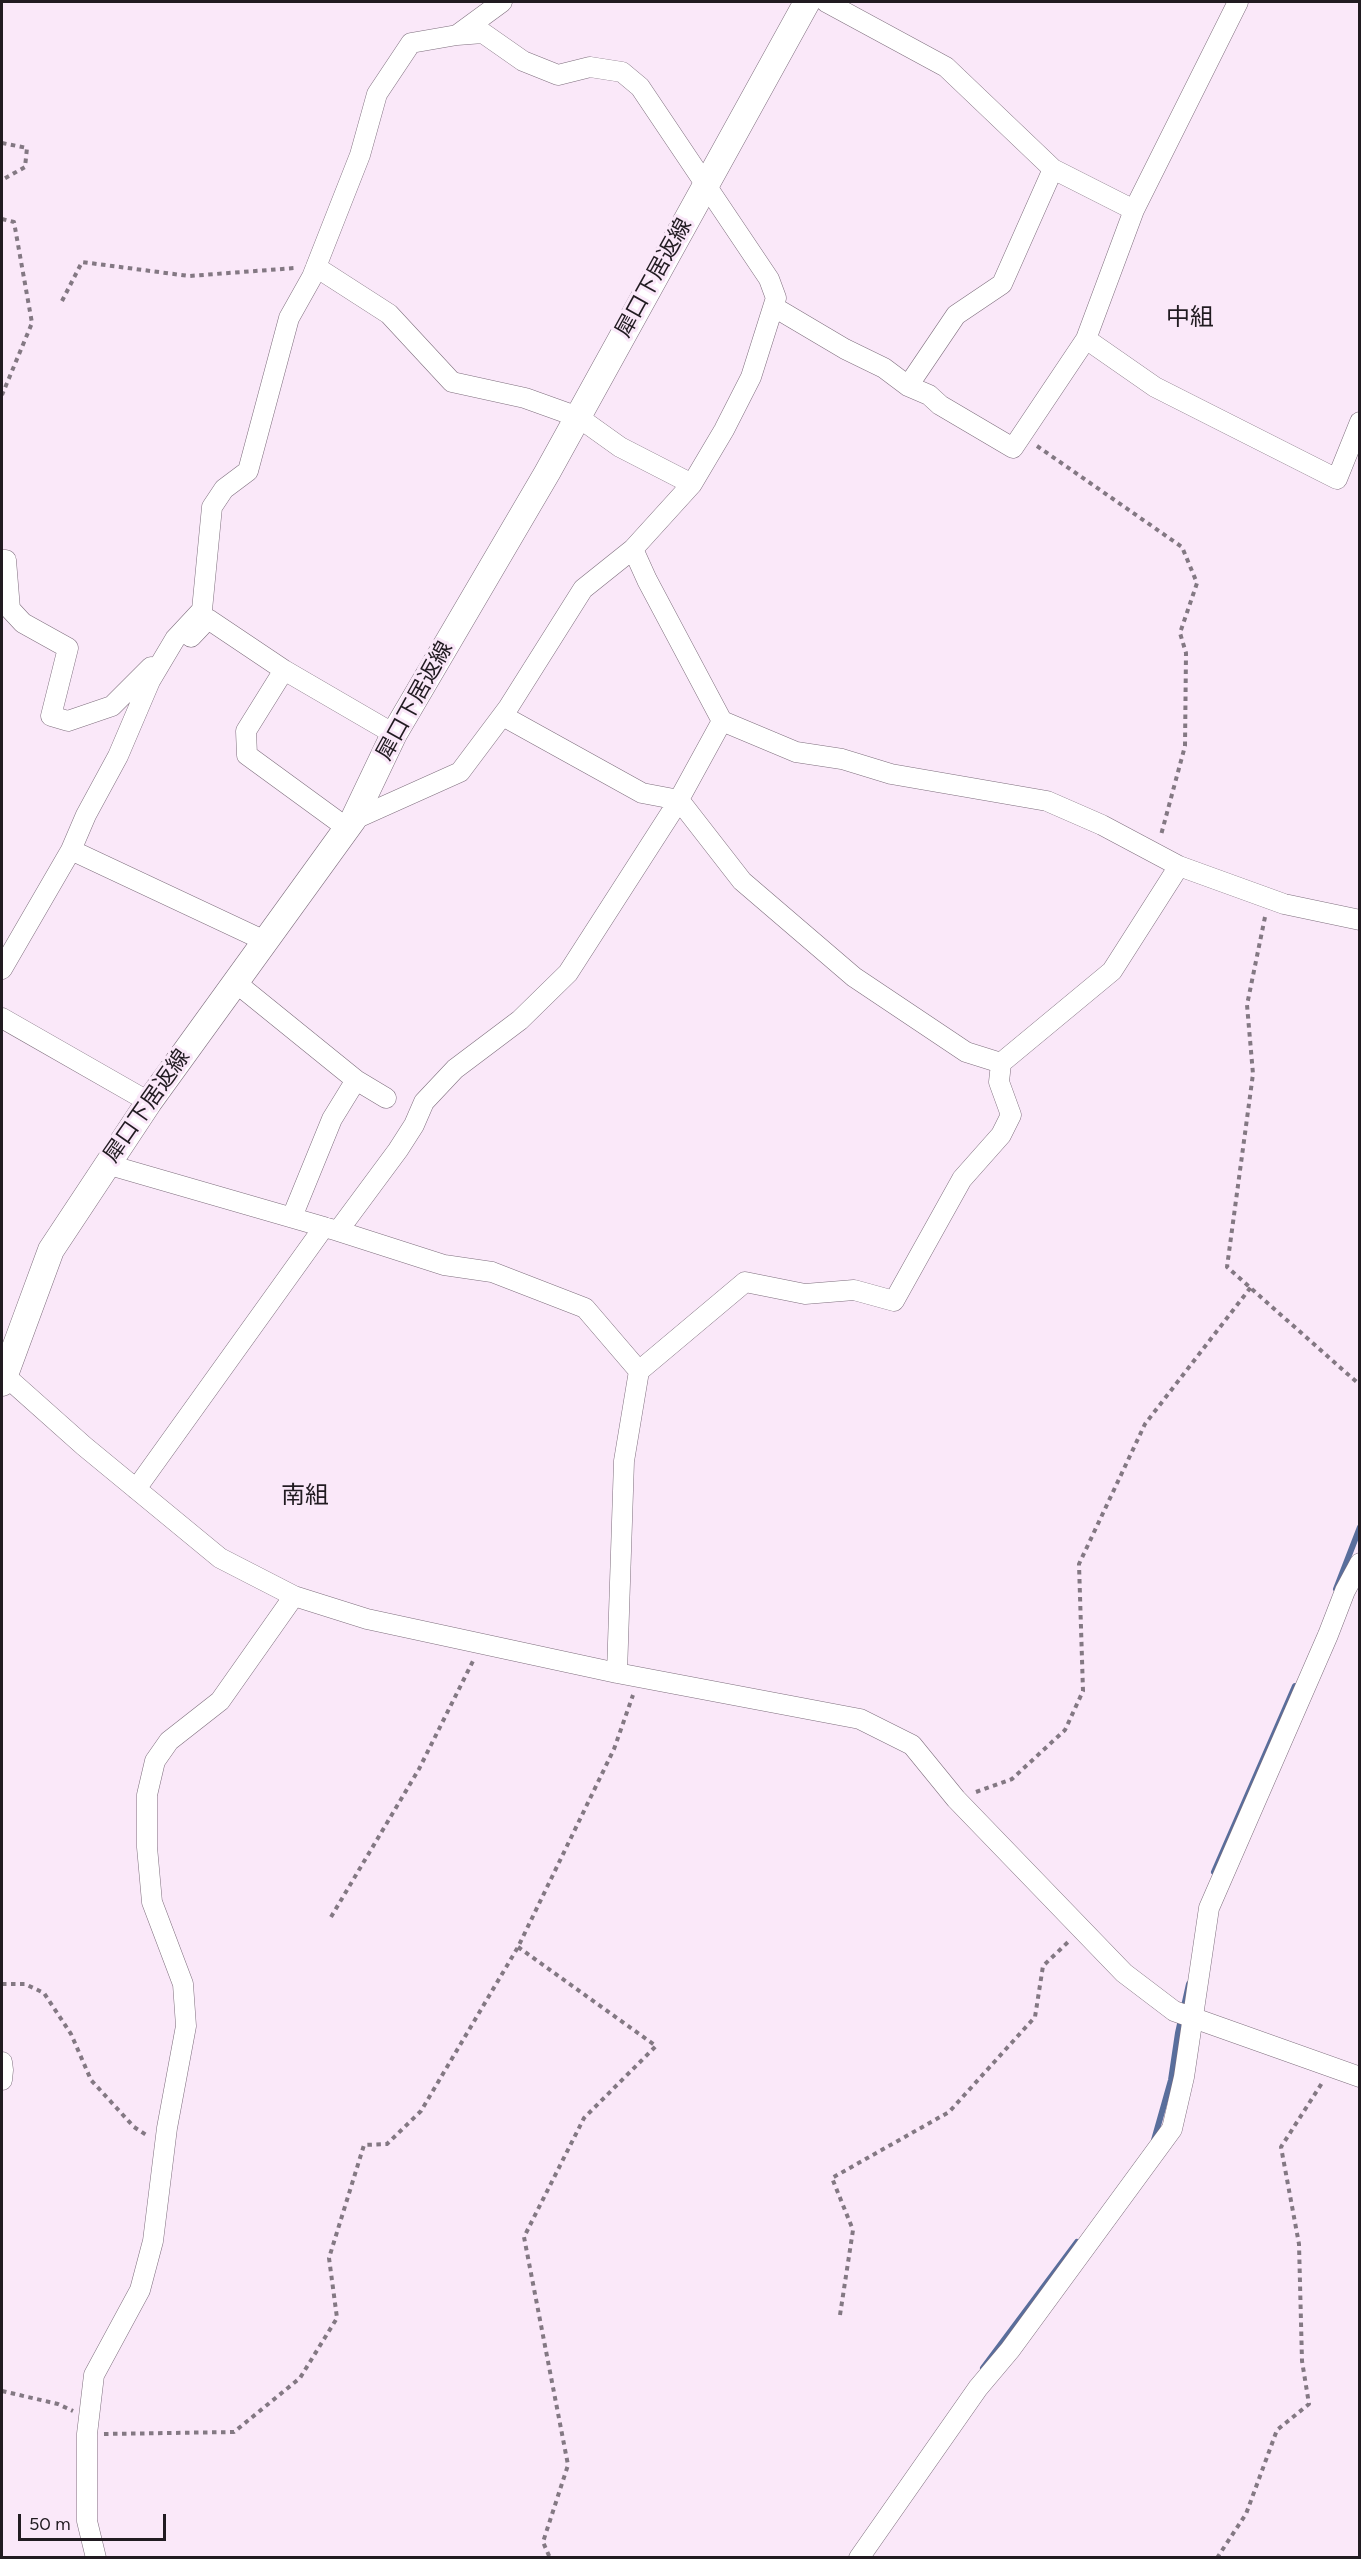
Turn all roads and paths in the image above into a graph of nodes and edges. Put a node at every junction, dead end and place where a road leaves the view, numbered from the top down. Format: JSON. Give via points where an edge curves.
{"nodes":[{"id":1,"x":502,"y":2,"type":"edge"},
{"id":2,"x":807,"y":2,"type":"edge"},
{"id":3,"x":826,"y":2,"type":"edge"},
{"id":4,"x":1239,"y":2,"type":"edge"},
{"id":5,"x":457,"y":35,"type":"junction"},
{"id":6,"x":2,"y":143,"type":"edge"},
{"id":7,"x":1053,"y":169,"type":"junction"},
{"id":8,"x":2,"y":180,"type":"edge"},
{"id":9,"x":705,"y":185,"type":"junction"},
{"id":10,"x":1134,"y":210,"type":"junction"},
{"id":11,"x":2,"y":219,"type":"edge"},
{"id":12,"x":316,"y":267,"type":"junction"},
{"id":13,"x":62,"y":301,"type":"dead end"},
{"id":14,"x":774,"y":307,"type":"junction"},
{"id":15,"x":1086,"y":339,"type":"junction"},
{"id":16,"x":908,"y":386,"type":"junction"},
{"id":17,"x":2,"y":395,"type":"edge"},
{"id":18,"x":578,"y":417,"type":"junction"},
{"id":19,"x":1359,"y":422,"type":"edge"},
{"id":20,"x":1021,"y":436,"type":"junction"},
{"id":21,"x":692,"y":484,"type":"junction"},
{"id":22,"x":633,"y":549,"type":"junction"},
{"id":23,"x":2,"y":560,"type":"edge"},
{"id":24,"x":170,"y":648,"type":"junction"},
{"id":25,"x":157,"y":670,"type":"junction"},
{"id":26,"x":284,"y":670,"type":"junction"},
{"id":27,"x":502,"y":716,"type":"junction"},
{"id":28,"x":722,"y":721,"type":"junction"},
{"id":29,"x":394,"y":734,"type":"junction"},
{"id":30,"x":679,"y":800,"type":"junction"},
{"id":31,"x":350,"y":824,"type":"junction"},
{"id":32,"x":71,"y":850,"type":"junction"},
{"id":33,"x":1156,"y":854,"type":"junction"},
{"id":34,"x":1179,"y":866,"type":"junction"},
{"id":35,"x":1269,"y":899,"type":"junction"},
{"id":36,"x":1359,"y":920,"type":"edge"},
{"id":37,"x":265,"y":941,"type":"junction"},
{"id":38,"x":2,"y":969,"type":"edge"},
{"id":39,"x":235,"y":982,"type":"junction"},
{"id":40,"x":2,"y":1018,"type":"edge"},
{"id":41,"x":1001,"y":1063,"type":"junction"},
{"id":42,"x":356,"y":1080,"type":"junction"},
{"id":43,"x":386,"y":1098,"type":"dead end"},
{"id":44,"x":149,"y":1102,"type":"junction"},
{"id":45,"x":106,"y":1164,"type":"junction"},
{"id":46,"x":292,"y":1217,"type":"junction"},
{"id":47,"x":331,"y":1229,"type":"junction"},
{"id":48,"x":1251,"y":1287,"type":"junction"},
{"id":49,"x":639,"y":1371,"type":"junction"},
{"id":50,"x":2,"y":1377,"type":"edge"},
{"id":51,"x":1359,"y":1385,"type":"edge"},
{"id":52,"x":136,"y":1489,"type":"junction"},
{"id":53,"x":1359,"y":1563,"type":"edge"},
{"id":54,"x":294,"y":1596,"type":"junction"},
{"id":55,"x":481,"y":1644,"type":"junction"},
{"id":56,"x":617,"y":1673,"type":"junction"},
{"id":57,"x":639,"y":1677,"type":"junction"},
{"id":58,"x":956,"y":1799,"type":"junction"},
{"id":59,"x":331,"y":1917,"type":"dead end"},
{"id":60,"x":1082,"y":1929,"type":"junction"},
{"id":61,"x":518,"y":1947,"type":"junction"},
{"id":62,"x":2,"y":1984,"type":"edge"},
{"id":63,"x":1184,"y":2014,"type":"junction"},
{"id":64,"x":2,"y":2062,"type":"edge"},
{"id":65,"x":1332,"y":2067,"type":"junction"},
{"id":66,"x":1359,"y":2076,"type":"edge"},
{"id":67,"x":2,"y":2079,"type":"edge"},
{"id":68,"x":164,"y":2147,"type":"junction"},
{"id":69,"x":840,"y":2315,"type":"dead end"},
{"id":70,"x":2,"y":2391,"type":"edge"},
{"id":71,"x":88,"y":2427,"type":"junction"},
{"id":72,"x":96,"y":2558,"type":"edge"},
{"id":73,"x":549,"y":2558,"type":"edge"},
{"id":74,"x":859,"y":2558,"type":"edge"},
{"id":75,"x":1217,"y":2558,"type":"edge"}],
"edges":[{"from":1,"to":5,"type":"street"},
{"from":2,"to":9,"type":"main road","name":"犀口下居返線"},
{"from":3,"to":7,"type":"street","via":[[946,67]]},
{"from":4,"to":10,"type":"street"},
{"from":5,"to":9,"type":"street","via":[[483,33],[523,61],[558,75],[590,67],[622,72],[640,87]]},
{"from":5,"to":12,"type":"street","via":[[411,43],[377,94],[360,155]]},
{"from":6,"to":8,"type":"path","via":[[27,148],[25,167]]},
{"from":7,"to":10,"type":"street"},
{"from":7,"to":16,"type":"street","via":[[1002,284],[956,315]]},
{"from":9,"to":14,"type":"street","via":[[769,279],[776,298]]},
{"from":9,"to":18,"type":"main road","name":"犀口下居返線"},
{"from":10,"to":15,"type":"street"},
{"from":11,"to":17,"type":"path","via":[[14,222],[32,323]]},
{"from":12,"to":13,"type":"path","via":[[189,276],[82,262]]},
{"from":12,"to":18,"type":"street","via":[[389,314],[452,382],[525,398]]},
{"from":12,"to":24,"type":"street","via":[[289,318],[248,471],[224,489],[212,507],[202,609]]},
{"from":14,"to":16,"type":"street","via":[[884,368]]},
{"from":14,"to":21,"type":"street","via":[[751,377]]},
{"from":15,"to":19,"type":"street","via":[[1155,387],[1336,479]]},
{"from":15,"to":20,"type":"street"},
{"from":16,"to":20,"type":"street","via":[[1013,448]]},
{"from":18,"to":21,"type":"street","via":[[620,447]]},
{"from":18,"to":29,"type":"main road","name":"犀口下居返線"},
{"from":20,"to":33,"type":"path","via":[[1182,547],[1197,583],[1180,633],[1186,653],[1185,746]]},
{"from":21,"to":22,"type":"street"},
{"from":22,"to":27,"type":"street","via":[[583,589]]},
{"from":22,"to":28,"type":"street"},
{"from":23,"to":24,"type":"street","via":[[6,560],[10,609],[23,623],[68,648],[51,716],[68,721],[112,706]]},
{"from":24,"to":25,"type":"street"},
{"from":25,"to":26,"type":"street","via":[[208,620]]},
{"from":25,"to":32,"type":"street"},
{"from":26,"to":29,"type":"street"},
{"from":26,"to":31,"type":"street","via":[[246,731],[247,755]]},
{"from":27,"to":30,"type":"street","via":[[642,793]]},
{"from":27,"to":31,"type":"street","via":[[460,772]]},
{"from":28,"to":30,"type":"street"},
{"from":28,"to":33,"type":"street","via":[[796,752],[842,759],[891,774],[1047,801]]},
{"from":29,"to":31,"type":"main road","name":"犀口下居返線"},
{"from":30,"to":41,"type":"street","via":[[742,881],[854,977],[966,1052]]},
{"from":30,"to":47,"type":"street","via":[[568,973],[520,1020],[455,1069],[423,1102],[398,1150]]},
{"from":31,"to":37,"type":"main road","name":"犀口下居返線"},
{"from":32,"to":37,"type":"street"},
{"from":32,"to":38,"type":"street"},
{"from":33,"to":34,"type":"street"},
{"from":34,"to":35,"type":"street"},
{"from":34,"to":41,"type":"street","via":[[1112,971]]},
{"from":35,"to":36,"type":"street"},
{"from":35,"to":48,"type":"path","via":[[1247,1005],[1253,1074],[1227,1267]]},
{"from":37,"to":39,"type":"main road","name":"犀口下居返線"},
{"from":39,"to":42,"type":"street"},
{"from":39,"to":44,"type":"main road","name":"犀口下居返線"},
{"from":40,"to":44,"type":"street"},
{"from":41,"to":49,"type":"street","via":[[999,1082],[1011,1114],[1001,1135],[962,1179],[894,1301],[854,1290],[805,1294],[745,1282]]},
{"from":42,"to":43,"type":"street"},
{"from":42,"to":46,"type":"street","via":[[332,1119]]},
{"from":44,"to":45,"type":"main road","name":"犀口下居返線"},
{"from":45,"to":46,"type":"street"},
{"from":45,"to":50,"type":"main road","name":"犀口下居返線","via":[[51,1250]]},
{"from":46,"to":47,"type":"street"},
{"from":47,"to":49,"type":"street","via":[[444,1265],[492,1272],[585,1308]]},
{"from":47,"to":52,"type":"street"},
{"from":48,"to":51,"type":"path"},
{"from":48,"to":58,"type":"path","via":[[1145,1424],[1079,1564],[1083,1691],[1065,1730],[1012,1779]]},
{"from":49,"to":56,"type":"street","via":[[624,1461]]},
{"from":50,"to":52,"type":"street"},
{"from":52,"to":54,"type":"street","via":[[220,1558]]},
{"from":53,"to":63,"type":"street","via":[[1209,1908]]},
{"from":54,"to":55,"type":"street","via":[[367,1619]]},
{"from":54,"to":68,"type":"street","via":[[220,1701],[169,1741],[155,1761],[147,1796],[152,1902],[183,1984],[186,2026]]},
{"from":55,"to":56,"type":"street"},
{"from":55,"to":59,"type":"path","via":[[419,1769]]},
{"from":56,"to":57,"type":"street"},
{"from":57,"to":58,"type":"street","via":[[860,1719],[912,1745]]},
{"from":57,"to":61,"type":"path","via":[[614,1749]]},
{"from":58,"to":60,"type":"street"},
{"from":60,"to":63,"type":"street","via":[[1124,1973]]},
{"from":60,"to":69,"type":"path","via":[[1043,1966],[1035,2017],[949,2112],[832,2178],[853,2230]]},
{"from":61,"to":71,"type":"path","via":[[421,2111],[387,2144],[363,2145],[329,2258],[337,2318],[300,2378],[234,2432]]},
{"from":61,"to":73,"type":"path","via":[[656,2046],[584,2118],[524,2237],[568,2465],[543,2542]]},
{"from":62,"to":68,"type":"path","via":[[25,1984],[44,1993],[71,2034],[91,2080],[134,2127]]},
{"from":63,"to":65,"type":"street"},
{"from":63,"to":74,"type":"street","via":[[1172,2129],[978,2388]]},
{"from":64,"to":67,"type":"street"},
{"from":65,"to":66,"type":"street"},
{"from":65,"to":75,"type":"path","via":[[1281,2147],[1299,2244],[1302,2361],[1309,2404],[1278,2430],[1246,2514]]},
{"from":68,"to":71,"type":"street","via":[[153,2241],[140,2290],[94,2375]]},
{"from":70,"to":71,"type":"path","via":[[58,2404]]},
{"from":71,"to":72,"type":"street","via":[[87,2521]]}]}
